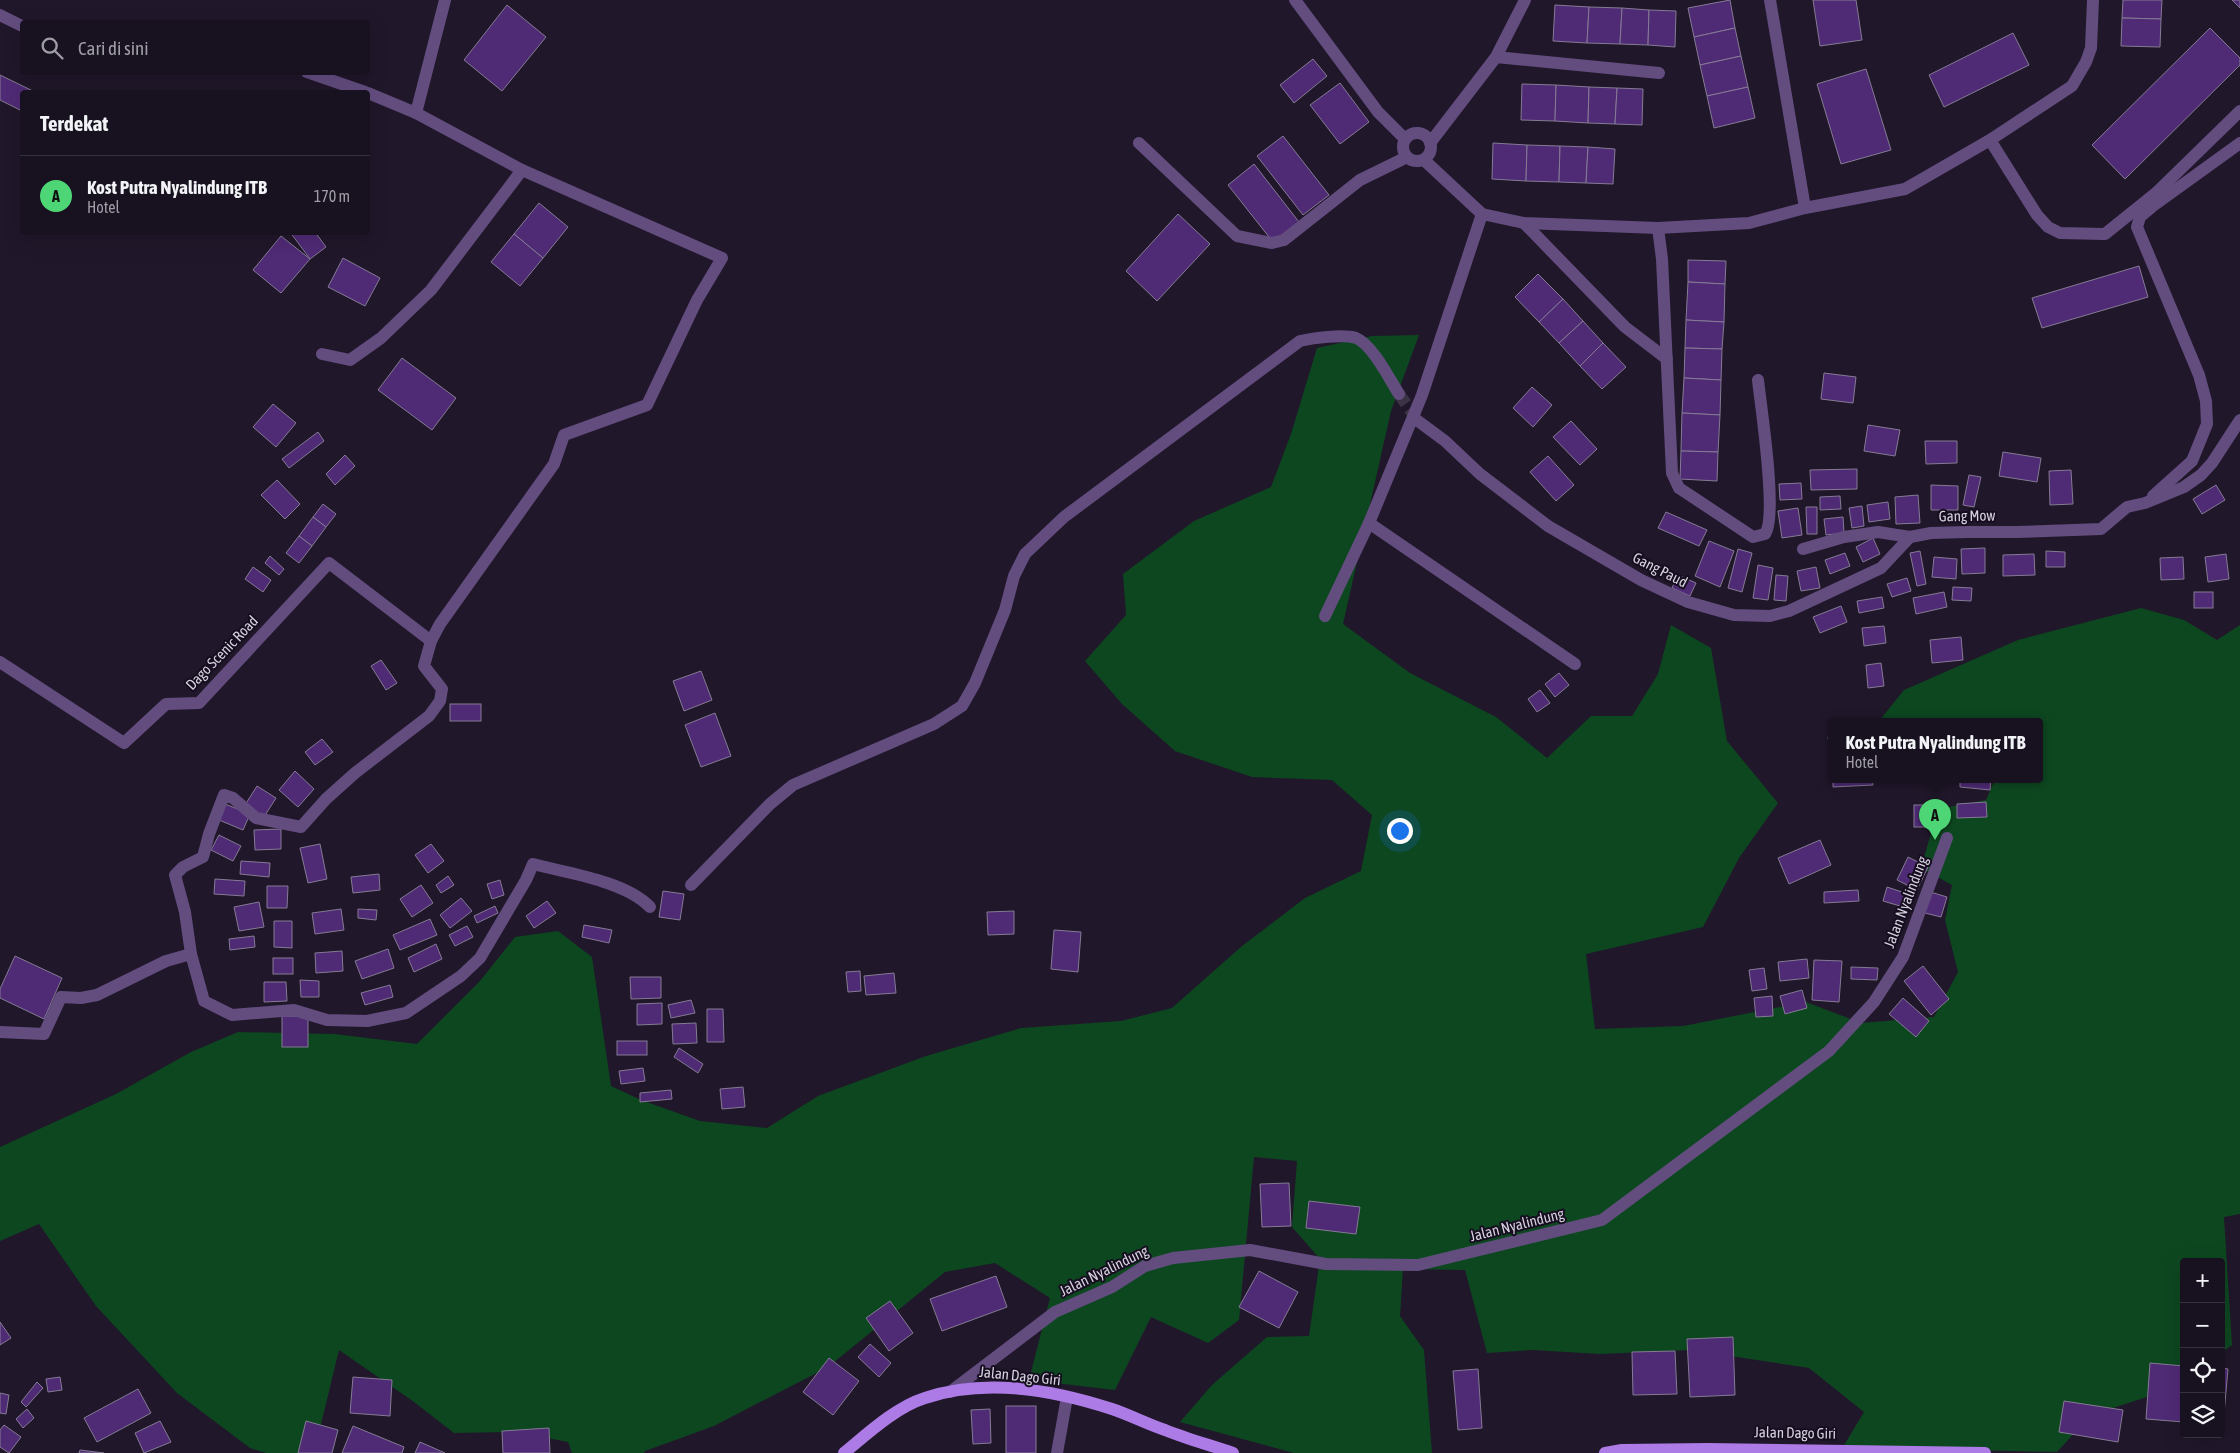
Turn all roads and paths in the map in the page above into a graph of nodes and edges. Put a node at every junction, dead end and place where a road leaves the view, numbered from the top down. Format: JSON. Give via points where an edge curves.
{"nodes":[{"id":1,"x":445,"y":0,"type":"edge"},
{"id":2,"x":1295,"y":0,"type":"edge"},
{"id":3,"x":1525,"y":0,"type":"edge"},
{"id":4,"x":1770,"y":0,"type":"edge"},
{"id":5,"x":2093,"y":0,"type":"edge"},
{"id":6,"x":0,"y":15,"type":"edge"},
{"id":7,"x":20,"y":25,"type":"edge"},
{"id":8,"x":1496,"y":57,"type":"junction"},
{"id":9,"x":1659,"y":73,"type":"dead end"},
{"id":10,"x":316,"y":75,"type":"edge"},
{"id":11,"x":358,"y":90,"type":"edge"},
{"id":12,"x":370,"y":95,"type":"edge"},
{"id":13,"x":2240,"y":111,"type":"edge"},
{"id":14,"x":416,"y":113,"type":"junction"},
{"id":15,"x":1405,"y":140,"type":"junction"},
{"id":16,"x":1990,"y":140,"type":"junction"},
{"id":17,"x":1430,"y":143,"type":"junction"},
{"id":18,"x":2240,"y":143,"type":"edge"},
{"id":19,"x":1140,"y":144,"type":"dead end"},
{"id":20,"x":1407,"y":157,"type":"junction"},
{"id":21,"x":1424,"y":160,"type":"junction"},
{"id":22,"x":522,"y":170,"type":"junction"},
{"id":23,"x":1805,"y":208,"type":"junction"},
{"id":24,"x":1482,"y":214,"type":"junction"},
{"id":25,"x":1524,"y":224,"type":"junction"},
{"id":26,"x":1658,"y":228,"type":"junction"},
{"id":27,"x":322,"y":354,"type":"dead end"},
{"id":28,"x":1666,"y":359,"type":"junction"},
{"id":29,"x":1758,"y":380,"type":"dead end"},
{"id":30,"x":1399,"y":394,"type":"tunnel mouth"},
{"id":31,"x":1416,"y":416,"type":"junction"},
{"id":32,"x":2240,"y":420,"type":"edge"},
{"id":33,"x":2145,"y":503,"type":"junction"},
{"id":34,"x":1369,"y":523,"type":"junction"},
{"id":35,"x":1910,"y":537,"type":"junction"},
{"id":36,"x":1802,"y":549,"type":"dead end"},
{"id":37,"x":1325,"y":616,"type":"dead end"},
{"id":38,"x":431,"y":642,"type":"junction"},
{"id":39,"x":0,"y":662,"type":"edge"},
{"id":40,"x":1574,"y":664,"type":"dead end"},
{"id":41,"x":1947,"y":838,"type":"dead end"},
{"id":42,"x":691,"y":885,"type":"dead end"},
{"id":43,"x":650,"y":907,"type":"dead end"},
{"id":44,"x":190,"y":954,"type":"junction"},
{"id":45,"x":0,"y":1032,"type":"edge"},
{"id":46,"x":950,"y":1392,"type":"junction"},
{"id":47,"x":1066,"y":1397,"type":"junction"},
{"id":48,"x":844,"y":1453,"type":"edge"},
{"id":49,"x":1056,"y":1453,"type":"edge"},
{"id":50,"x":1233,"y":1453,"type":"edge"},
{"id":51,"x":1605,"y":1453,"type":"edge"},
{"id":52,"x":1985,"y":1453,"type":"edge"}],
"edges":[{"from":1,"to":14,"type":"street"},
{"from":2,"to":15,"type":"street","via":[[1378,112]]},
{"from":3,"to":8,"type":"street"},
{"from":4,"to":23,"type":"street"},
{"from":5,"to":16,"type":"street","via":[[2090,48],[2072,86]]},
{"from":6,"to":7,"type":"street"},
{"from":8,"to":9,"type":"street"},
{"from":8,"to":17,"type":"street"},
{"from":10,"to":11,"type":"street"},
{"from":12,"to":14,"type":"street"},
{"from":13,"to":16,"type":"street","via":[[2156,193],[2105,234],[2060,232],[2048,227]]},
{"from":14,"to":22,"type":"street"},
{"from":15,"to":17,"type":"street","via":[[1416,133]]},
{"from":15,"to":20,"type":"street","via":[[1403,146]]},
{"from":16,"to":23,"type":"street","via":[[1905,189]]},
{"from":17,"to":21,"type":"street","via":[[1431,150]]},
{"from":18,"to":33,"type":"street","via":[[2153,206],[2140,217],[2137,227],[2199,375],[2206,401],[2207,424],[2192,461]]},
{"from":19,"to":20,"type":"street","via":[[1237,236],[1272,243],[1284,240],[1360,180]]},
{"from":20,"to":21,"type":"street","via":[[1418,162]]},
{"from":21,"to":24,"type":"street"},
{"from":22,"to":27,"type":"street","via":[[431,290],[381,338],[350,360]]},
{"from":22,"to":38,"type":"street","via":[[722,258],[697,300],[647,405],[564,435],[554,464],[440,624]]},
{"from":23,"to":26,"type":"street","via":[[1749,223]]},
{"from":24,"to":25,"type":"street"},
{"from":24,"to":31,"type":"street"},
{"from":25,"to":26,"type":"street"},
{"from":25,"to":28,"type":"street","via":[[1625,327]]},
{"from":26,"to":28,"type":"street"},
{"from":28,"to":29,"type":"street","via":[[1672,473],[1680,488],[1752,537],[1766,534],[1770,522]]},
{"from":30,"to":42,"type":"street","via":[[1369,348],[1356,338],[1300,341],[1064,517],[1025,554],[976,682],[962,706],[934,724],[793,785],[770,804]]},
{"from":31,"to":34,"type":"street"},
{"from":31,"to":35,"type":"street","name":"Gang Paud","via":[[1480,474],[1548,526],[1641,580],[1688,602],[1734,614],[1770,616],[1789,611],[1881,568]]},
{"from":32,"to":33,"type":"street","via":[[2201,475],[2184,487]]},
{"from":33,"to":35,"type":"street","name":"Gang Mow","via":[[2127,507],[2101,529],[1940,533]]},
{"from":34,"to":37,"type":"street"},
{"from":34,"to":40,"type":"street"},
{"from":35,"to":36,"type":"street","name":"Gang Mow","via":[[1878,532],[1844,537]]},
{"from":38,"to":39,"type":"street","name":"Dago Scenic Road","via":[[329,563],[199,703],[166,704],[124,743]]},
{"from":38,"to":44,"type":"street","via":[[424,666],[442,689],[440,701],[429,716],[326,799],[301,827],[256,818],[233,798],[224,795],[203,857],[182,867],[175,875],[185,912]]},
{"from":41,"to":46,"type":"street","name":"Jalan Nyalindung","via":[[1903,957],[1874,1002],[1829,1051],[1602,1220],[1418,1265],[1326,1264],[1250,1250],[1173,1258],[1145,1266],[1112,1287],[1055,1312]]},
{"from":43,"to":44,"type":"street","via":[[641,898],[594,879],[533,864],[474,964],[448,986],[406,1013],[367,1021],[327,1020],[294,1010],[232,1015],[204,1001]]},
{"from":44,"to":45,"type":"street","via":[[166,961],[97,995],[81,998],[61,996],[44,1034]]},
{"from":46,"to":47,"type":"main road","name":"Jalan Dago Giri","via":[[974,1387],[1047,1392]]},
{"from":46,"to":48,"type":"main road","name":"Jalan Dago Giri","via":[[924,1398],[880,1423]]},
{"from":47,"to":49,"type":"street"},
{"from":47,"to":50,"type":"main road","name":"Jalan Dago Giri","via":[[1111,1409]]},
{"from":51,"to":52,"type":"main road","name":"Jalan Dago Giri","via":[[1707,1448]]}]}
